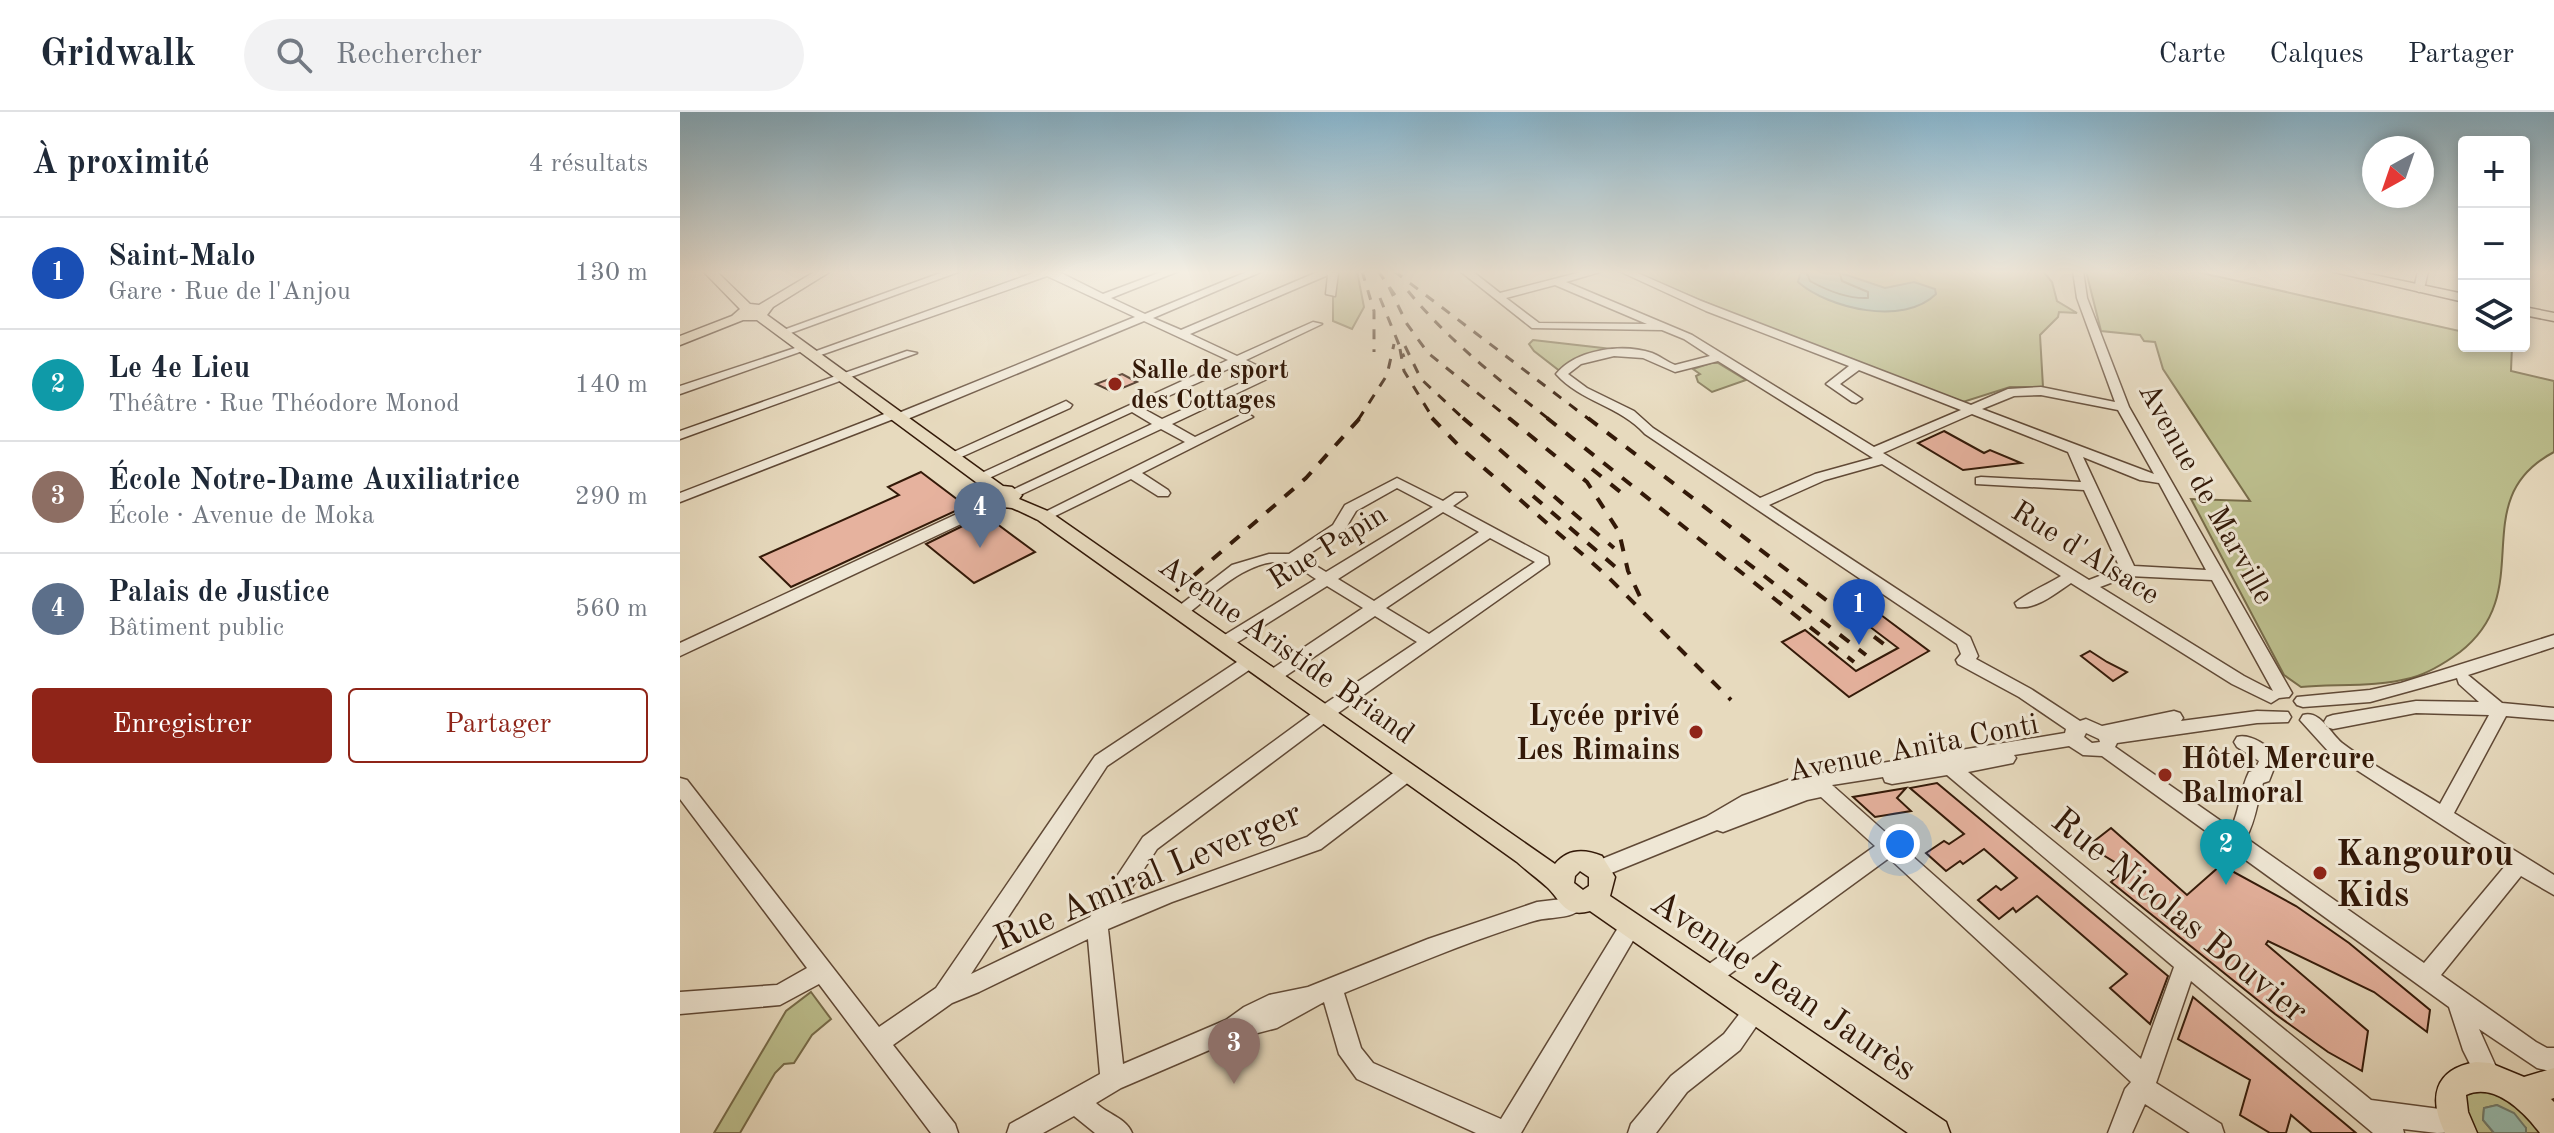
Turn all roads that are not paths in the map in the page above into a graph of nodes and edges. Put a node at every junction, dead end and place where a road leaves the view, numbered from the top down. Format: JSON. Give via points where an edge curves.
{"nodes":[{"id":1,"x":730,"y":319,"type":"edge"},
{"id":2,"x":763,"y":319,"type":"edge"},
{"id":3,"x":822,"y":319,"type":"edge"},
{"id":4,"x":907,"y":319,"type":"edge"},
{"id":5,"x":1142,"y":319,"type":"edge"},
{"id":6,"x":1145,"y":319,"type":"edge"},
{"id":7,"x":1217,"y":319,"type":"edge"},
{"id":8,"x":1524,"y":319,"type":"edge"},
{"id":9,"x":1647,"y":319,"type":"edge"},
{"id":10,"x":1736,"y":319,"type":"edge"},
{"id":11,"x":2090,"y":319,"type":"edge"},
{"id":12,"x":1317,"y":324,"type":"dead end"},
{"id":13,"x":1668,"y":327,"type":"junction"},
{"id":14,"x":784,"y":332,"type":"junction"},
{"id":15,"x":1181,"y":334,"type":"junction"},
{"id":16,"x":680,"y":341,"type":"edge"},
{"id":17,"x":809,"y":351,"type":"junction"},
{"id":18,"x":911,"y":353,"type":"dead end"},
{"id":19,"x":1719,"y":357,"type":"junction"},
{"id":20,"x":1237,"y":360,"type":"junction"},
{"id":21,"x":1857,"y":366,"type":"junction"},
{"id":22,"x":844,"y":376,"type":"junction"},
{"id":23,"x":680,"y":390,"type":"edge"},
{"id":24,"x":1856,"y":399,"type":"dead end"},
{"id":25,"x":1066,"y":405,"type":"dead end"},
{"id":26,"x":1132,"y":407,"type":"junction"},
{"id":27,"x":2123,"y":407,"type":"junction"},
{"id":28,"x":1971,"y":409,"type":"junction"},
{"id":29,"x":899,"y":415,"type":"junction"},
{"id":30,"x":1247,"y":417,"type":"dead end"},
{"id":31,"x":1162,"y":424,"type":"junction"},
{"id":32,"x":680,"y":435,"type":"edge"},
{"id":33,"x":1194,"y":442,"type":"junction"},
{"id":34,"x":2075,"y":450,"type":"junction"},
{"id":35,"x":954,"y":455,"type":"junction"},
{"id":36,"x":1879,"y":456,"type":"junction"},
{"id":37,"x":1132,"y":473,"type":"junction"},
{"id":38,"x":982,"y":476,"type":"junction"},
{"id":39,"x":2165,"y":480,"type":"junction"},
{"id":40,"x":1981,"y":481,"type":"dead end"},
{"id":41,"x":2089,"y":486,"type":"junction"},
{"id":42,"x":1163,"y":493,"type":"dead end"},
{"id":43,"x":1460,"y":496,"type":"dead end"},
{"id":44,"x":1003,"y":497,"type":"junction"},
{"id":45,"x":680,"y":498,"type":"edge"},
{"id":46,"x":1761,"y":503,"type":"junction"},
{"id":47,"x":1443,"y":506,"type":"junction"},
{"id":48,"x":1044,"y":516,"type":"junction"},
{"id":49,"x":1490,"y":531,"type":"junction"},
{"id":50,"x":1292,"y":558,"type":"junction"},
{"id":51,"x":2129,"y":571,"type":"junction"},
{"id":52,"x":2218,"y":575,"type":"junction"},
{"id":53,"x":2072,"y":576,"type":"junction"},
{"id":54,"x":1328,"y":580,"type":"junction"},
{"id":55,"x":2088,"y":587,"type":"junction"},
{"id":56,"x":2023,"y":603,"type":"dead end"},
{"id":57,"x":1375,"y":609,"type":"junction"},
{"id":58,"x":1179,"y":612,"type":"junction"},
{"id":59,"x":1428,"y":641,"type":"junction"},
{"id":60,"x":2554,"y":641,"type":"edge"},
{"id":61,"x":1224,"y":643,"type":"junction"},
{"id":62,"x":680,"y":650,"type":"edge"},
{"id":63,"x":2554,"y":650,"type":"edge"},
{"id":64,"x":1249,"y":662,"type":"junction"},
{"id":65,"x":1272,"y":677,"type":"junction"},
{"id":66,"x":2465,"y":680,"type":"junction"},
{"id":67,"x":2277,"y":703,"type":"junction"},
{"id":68,"x":2308,"y":711,"type":"junction"},
{"id":69,"x":2500,"y":711,"type":"junction"},
{"id":70,"x":2554,"y":714,"type":"edge"},
{"id":71,"x":1324,"y":715,"type":"junction"},
{"id":72,"x":2333,"y":722,"type":"dead end"},
{"id":73,"x":2076,"y":737,"type":"junction"},
{"id":74,"x":2105,"y":740,"type":"junction"},
{"id":75,"x":2243,"y":742,"type":"dead end"},
{"id":76,"x":1952,"y":769,"type":"junction"},
{"id":77,"x":1407,"y":773,"type":"junction"},
{"id":78,"x":680,"y":785,"type":"edge"},
{"id":79,"x":1820,"y":785,"type":"junction"},
{"id":80,"x":2443,"y":816,"type":"junction"},
{"id":81,"x":2233,"y":839,"type":"junction"},
{"id":82,"x":1890,"y":846,"type":"junction"},
{"id":83,"x":2519,"y":864,"type":"junction"},
{"id":84,"x":1599,"y":869,"type":"joint"},
{"id":85,"x":1573,"y":886,"type":"junction"},
{"id":86,"x":2554,"y":886,"type":"edge"},
{"id":87,"x":1097,"y":924,"type":"junction"},
{"id":88,"x":1631,"y":925,"type":"junction"},
{"id":89,"x":2186,"y":965,"type":"junction"},
{"id":90,"x":822,"y":971,"type":"junction"},
{"id":91,"x":1707,"y":978,"type":"junction"},
{"id":92,"x":2425,"y":978,"type":"junction"},
{"id":93,"x":1320,"y":992,"type":"junction"},
{"id":94,"x":944,"y":995,"type":"junction"},
{"id":95,"x":2459,"y":1002,"type":"junction"},
{"id":96,"x":680,"y":1003,"type":"edge"},
{"id":97,"x":1755,"y":1012,"type":"junction"},
{"id":98,"x":877,"y":1042,"type":"junction"},
{"id":99,"x":2554,"y":1060,"type":"edge"},
{"id":100,"x":2489,"y":1078,"type":"junction"},
{"id":101,"x":1113,"y":1080,"type":"junction"},
{"id":102,"x":2554,"y":1083,"type":"edge"},
{"id":103,"x":2144,"y":1084,"type":"junction"},
{"id":104,"x":2522,"y":1093,"type":"junction"},
{"id":105,"x":1075,"y":1100,"type":"junction"},
{"id":106,"x":2366,"y":1112,"type":"junction"},
{"id":107,"x":2554,"y":1126,"type":"edge"},
{"id":108,"x":2458,"y":1128,"type":"edge"},
{"id":109,"x":946,"y":1133,"type":"edge"},
{"id":110,"x":1019,"y":1133,"type":"edge"},
{"id":111,"x":1120,"y":1133,"type":"edge"},
{"id":112,"x":1506,"y":1133,"type":"edge"},
{"id":113,"x":1640,"y":1133,"type":"edge"},
{"id":114,"x":1935,"y":1133,"type":"edge"},
{"id":115,"x":2120,"y":1133,"type":"edge"},
{"id":116,"x":2212,"y":1133,"type":"edge"},
{"id":117,"x":2392,"y":1133,"type":"edge"}],
"edges":[{"from":1,"to":16,"type":"main road"},
{"from":2,"to":14,"type":"main road","name":"Avenue Aristide Briand"},
{"from":3,"to":14,"type":"street"},
{"from":4,"to":17,"type":"street"},
{"from":5,"to":29,"type":"street"},
{"from":6,"to":15,"type":"street"},
{"from":7,"to":15,"type":"street"},
{"from":8,"to":13,"type":"street","via":[[1542,327]]},
{"from":9,"to":13,"type":"street","name":"Rue d'Alsace"},
{"from":10,"to":21,"type":"street"},
{"from":11,"to":27,"type":"street","name":"Avenue de Marville"},
{"from":12,"to":20,"type":"street"},
{"from":13,"to":19,"type":"street","name":"Rue d'Alsace"},
{"from":14,"to":17,"type":"main road","name":"Avenue Aristide Briand"},
{"from":15,"to":20,"type":"street"},
{"from":17,"to":22,"type":"main road","name":"Avenue Aristide Briand"},
{"from":17,"to":23,"type":"street"},
{"from":18,"to":22,"type":"street"},
{"from":19,"to":36,"type":"street","name":"Rue d'Alsace"},
{"from":19,"to":46,"type":"street","via":[[1683,369],[1619,351],[1569,365],[1562,374],[1641,419],[1649,431]]},
{"from":20,"to":26,"type":"street"},
{"from":20,"to":31,"type":"street","via":[[1263,377]]},
{"from":21,"to":24,"type":"street","via":[[1832,384]]},
{"from":21,"to":28,"type":"street"},
{"from":22,"to":29,"type":"main road","name":"Avenue Aristide Briand"},
{"from":22,"to":32,"type":"street"},
{"from":25,"to":35,"type":"street"},
{"from":26,"to":31,"type":"street"},
{"from":26,"to":38,"type":"street"},
{"from":27,"to":28,"type":"street","via":[[2026,390]]},
{"from":27,"to":39,"type":"street","name":"Avenue de Marville"},
{"from":28,"to":34,"type":"street"},
{"from":28,"to":36,"type":"street"},
{"from":29,"to":35,"type":"main road","name":"Avenue Aristide Briand"},
{"from":29,"to":45,"type":"street"},
{"from":30,"to":33,"type":"street"},
{"from":31,"to":33,"type":"street"},
{"from":31,"to":44,"type":"street"},
{"from":33,"to":37,"type":"street"},
{"from":34,"to":39,"type":"street"},
{"from":34,"to":41,"type":"street"},
{"from":35,"to":38,"type":"main road","name":"Avenue Aristide Briand"},
{"from":36,"to":46,"type":"street"},
{"from":36,"to":53,"type":"street","name":"Rue d'Alsace"},
{"from":37,"to":42,"type":"street"},
{"from":37,"to":48,"type":"street"},
{"from":38,"to":44,"type":"main road","name":"Avenue Aristide Briand"},
{"from":39,"to":52,"type":"street","name":"Avenue de Marville"},
{"from":40,"to":41,"type":"street"},
{"from":41,"to":51,"type":"street"},
{"from":43,"to":47,"type":"street","name":"Rue Papin"},
{"from":44,"to":48,"type":"main road","name":"Avenue Aristide Briand"},
{"from":44,"to":62,"type":"street"},
{"from":46,"to":73,"type":"street","via":[[1964,641],[1970,650],[1964,660],[2025,693]]},
{"from":47,"to":49,"type":"street"},
{"from":47,"to":50,"type":"street","via":[[1397,482],[1350,508],[1339,528]]},
{"from":47,"to":54,"type":"street","name":"Rue Papin"},
{"from":48,"to":58,"type":"main road","name":"Avenue Aristide Briand"},
{"from":49,"to":57,"type":"street"},
{"from":49,"to":59,"type":"street","via":[[1540,557],[1542,564]]},
{"from":50,"to":54,"type":"street"},
{"from":50,"to":58,"type":"street","via":[[1237,568]]},
{"from":51,"to":52,"type":"street"},
{"from":51,"to":55,"type":"street"},
{"from":52,"to":67,"type":"street","name":"Avenue de Marville"},
{"from":53,"to":55,"type":"street","name":"Rue d'Alsace"},
{"from":53,"to":56,"type":"street"},
{"from":54,"to":57,"type":"street"},
{"from":54,"to":61,"type":"street","name":"Rue Papin"},
{"from":55,"to":67,"type":"street","name":"Rue d'Alsace"},
{"from":57,"to":59,"type":"street"},
{"from":57,"to":65,"type":"street"},
{"from":58,"to":61,"type":"main road","name":"Avenue Aristide Briand"},
{"from":59,"to":71,"type":"street"},
{"from":60,"to":68,"type":"street","via":[[2407,689],[2331,700]]},
{"from":61,"to":64,"type":"main road","name":"Avenue Aristide Briand"},
{"from":63,"to":66,"type":"street"},
{"from":64,"to":65,"type":"main road","name":"Avenue Aristide Briand"},
{"from":64,"to":94,"type":"street","via":[[1101,761]]},
{"from":65,"to":71,"type":"main road","name":"Avenue Aristide Briand"},
{"from":66,"to":68,"type":"street","via":[[2401,700]]},
{"from":66,"to":69,"type":"street"},
{"from":67,"to":68,"type":"street","via":[[2297,722]]},
{"from":67,"to":74,"type":"street","via":[[2257,717]]},
{"from":68,"to":80,"type":"street","via":[[2335,747]]},
{"from":69,"to":70,"type":"street"},
{"from":69,"to":72,"type":"street","via":[[2416,707]]},
{"from":69,"to":80,"type":"street"},
{"from":71,"to":77,"type":"main road","name":"Avenue Aristide Briand"},
{"from":71,"to":87,"type":"street","via":[[1150,843]]},
{"from":73,"to":74,"type":"street","via":[[2092,726]]},
{"from":73,"to":76,"type":"street","name":"Avenue Anita Conti"},
{"from":73,"to":79,"type":"street","name":"Avenue Anita Conti"},
{"from":74,"to":81,"type":"street"},
{"from":75,"to":81,"type":"street","via":[[2269,758],[2262,776],[2256,777]]},
{"from":76,"to":79,"type":"street","name":"Avenue Anita Conti"},
{"from":76,"to":89,"type":"street","name":"Rue Nicolas Bouvier"},
{"from":77,"to":85,"type":"main road","name":"Avenue Aristide Briand"},
{"from":77,"to":87,"type":"street","name":"Rue Amiral Leverger","via":[[1314,843]]},
{"from":78,"to":90,"type":"street"},
{"from":79,"to":82,"type":"street"},
{"from":79,"to":84,"type":"street","name":"Avenue Anita Conti"},
{"from":80,"to":83,"type":"street"},
{"from":81,"to":92,"type":"street"},
{"from":82,"to":91,"type":"street"},
{"from":82,"to":103,"type":"street"},
{"from":83,"to":86,"type":"street"},
{"from":83,"to":92,"type":"street"},
{"from":84,"to":85,"type":"main road","via":[[1604,885]]},
{"from":85,"to":88,"type":"main road","name":"Avenue Jean Jaurès"},
{"from":85,"to":93,"type":"street","via":[[1555,911],[1537,911]]},
{"from":87,"to":94,"type":"street","name":"Rue Amiral Leverger"},
{"from":87,"to":101,"type":"street"},
{"from":88,"to":91,"type":"main road","name":"Avenue Jean Jaurès"},
{"from":88,"to":112,"type":"street"},
{"from":89,"to":103,"type":"street"},
{"from":89,"to":106,"type":"street","name":"Rue Nicolas Bouvier"},
{"from":90,"to":96,"type":"street","via":[[780,995]]},
{"from":90,"to":98,"type":"street"},
{"from":91,"to":97,"type":"main road","name":"Avenue Jean Jaurès"},
{"from":92,"to":95,"type":"street"},
{"from":93,"to":101,"type":"street","via":[[1269,1020],[1233,1028]]},
{"from":93,"to":112,"type":"street","via":[[1365,1071]]},
{"from":94,"to":98,"type":"street"},
{"from":95,"to":99,"type":"street","via":[[2537,1056]]},
{"from":95,"to":100,"type":"street"},
{"from":97,"to":113,"type":"street","via":[[1732,1042],[1679,1084]]},
{"from":97,"to":114,"type":"main road","name":"Avenue Jean Jaurès"},
{"from":98,"to":109,"type":"street"},
{"from":100,"to":104,"type":"main road"},
{"from":100,"to":108,"type":"main road","via":[[2461,1079],[2453,1085],[2449,1108]]},
{"from":101,"to":105,"type":"street"},
{"from":102,"to":104,"type":"main road"},
{"from":103,"to":115,"type":"street"},
{"from":103,"to":116,"type":"street"},
{"from":104,"to":107,"type":"main road"},
{"from":105,"to":110,"type":"street"},
{"from":105,"to":111,"type":"street"},
{"from":106,"to":108,"type":"street"},
{"from":106,"to":117,"type":"street","name":"Rue Nicolas Bouvier"}]}
